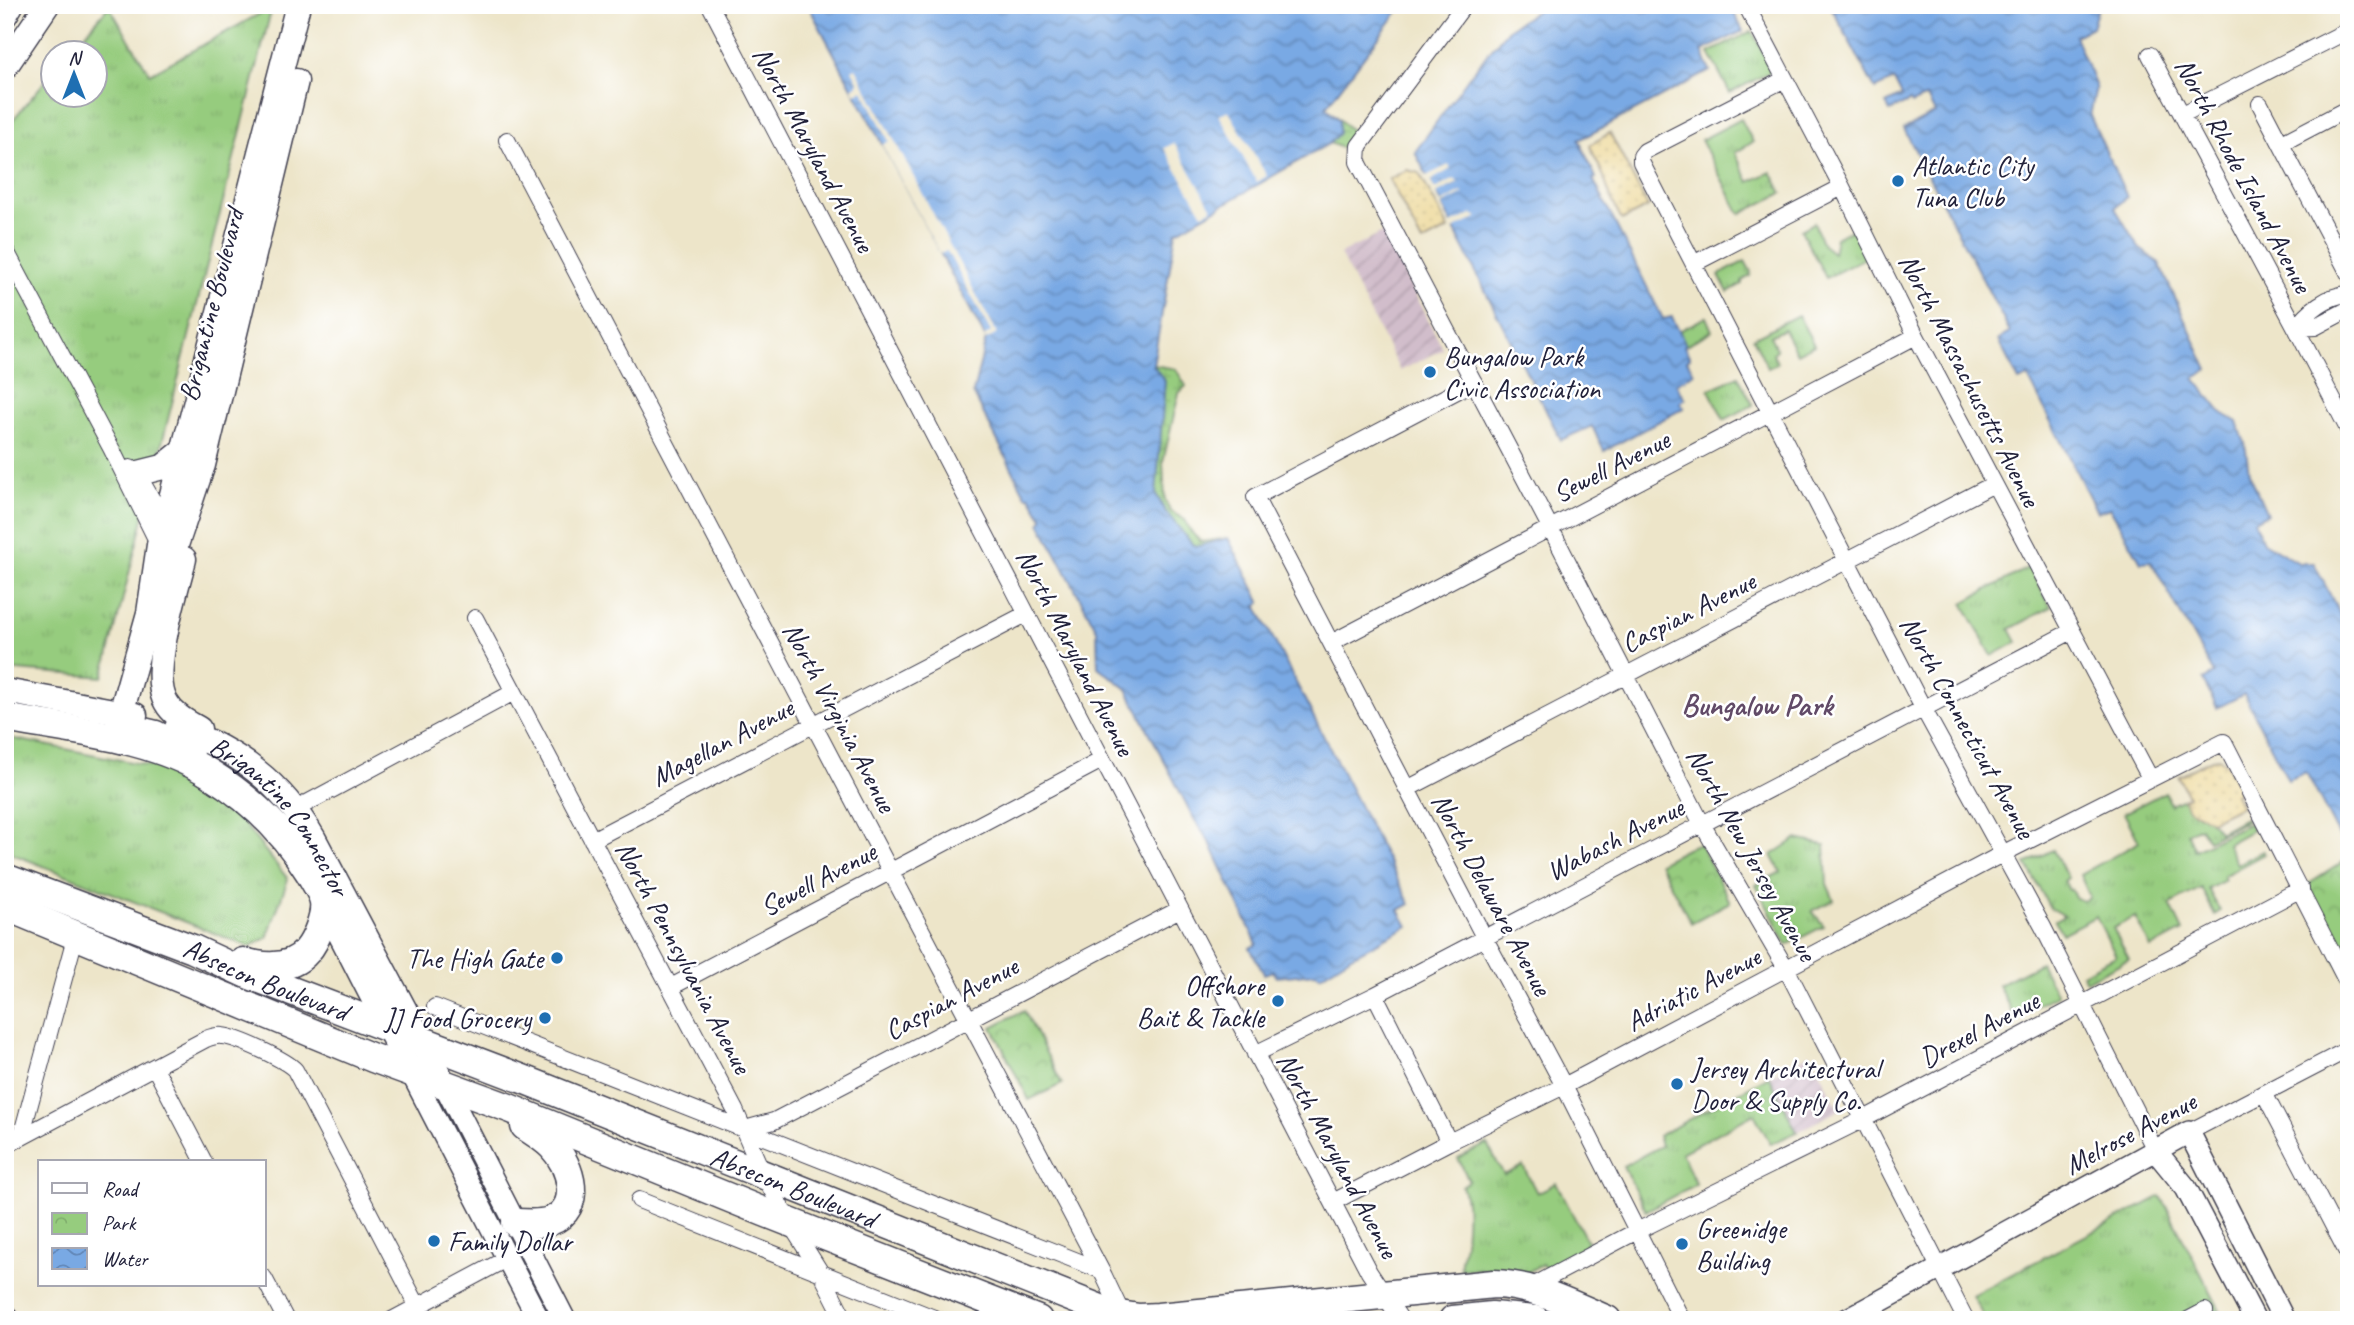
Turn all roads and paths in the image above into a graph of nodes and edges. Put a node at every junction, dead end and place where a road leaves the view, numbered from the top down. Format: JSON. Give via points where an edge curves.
{"nodes":[{"id":1,"x":11,"y":5,"type":"edge"},
{"id":2,"x":298,"y":5,"type":"edge"},
{"id":3,"x":314,"y":5,"type":"edge"},
{"id":4,"x":710,"y":5,"type":"edge"},
{"id":5,"x":1464,"y":5,"type":"edge"},
{"id":6,"x":1746,"y":5,"type":"edge"},
{"id":7,"x":46,"y":7,"type":"edge"},
{"id":8,"x":5,"y":15,"type":"edge"},
{"id":9,"x":2349,"y":30,"type":"edge"},
{"id":10,"x":2150,"y":55,"type":"dead end"},
{"id":11,"x":5,"y":67,"type":"edge"},
{"id":12,"x":1785,"y":79,"type":"junction"},
{"id":13,"x":2260,"y":104,"type":"dead end"},
{"id":14,"x":2349,"y":108,"type":"edge"},
{"id":15,"x":2183,"y":114,"type":"junction"},
{"id":16,"x":507,"y":140,"type":"dead end"},
{"id":17,"x":2282,"y":144,"type":"junction"},
{"id":18,"x":1842,"y":187,"type":"junction"},
{"id":19,"x":5,"y":249,"type":"edge"},
{"id":20,"x":1695,"y":263,"type":"junction"},
{"id":21,"x":2349,"y":274,"type":"edge"},
{"id":22,"x":2349,"y":294,"type":"edge"},
{"id":23,"x":2349,"y":309,"type":"edge"},
{"id":24,"x":2296,"y":328,"type":"junction"},
{"id":25,"x":1916,"y":336,"type":"junction"},
{"id":26,"x":1474,"y":382,"type":"junction"},
{"id":27,"x":1771,"y":413,"type":"junction"},
{"id":28,"x":2349,"y":431,"type":"edge"},
{"id":29,"x":111,"y":448,"type":"junction"},
{"id":30,"x":193,"y":458,"type":"junction"},
{"id":31,"x":135,"y":474,"type":"junction"},
{"id":32,"x":1994,"y":484,"type":"junction"},
{"id":33,"x":1550,"y":527,"type":"junction"},
{"id":34,"x":162,"y":533,"type":"junction"},
{"id":35,"x":1846,"y":560,"type":"junction"},
{"id":36,"x":149,"y":613,"type":"junction"},
{"id":37,"x":1027,"y":614,"type":"junction"},
{"id":38,"x":475,"y":618,"type":"dead end"},
{"id":39,"x":2072,"y":631,"type":"junction"},
{"id":40,"x":1331,"y":643,"type":"junction"},
{"id":41,"x":1625,"y":675,"type":"junction"},
{"id":42,"x":5,"y":691,"type":"edge"},
{"id":43,"x":514,"y":692,"type":"junction"},
{"id":44,"x":5,"y":704,"type":"edge"},
{"id":45,"x":1923,"y":708,"type":"junction"},
{"id":46,"x":5,"y":718,"type":"edge"},
{"id":47,"x":120,"y":718,"type":"junction"},
{"id":48,"x":812,"y":724,"type":"junction"},
{"id":49,"x":244,"y":760,"type":"junction"},
{"id":50,"x":1102,"y":760,"type":"junction"},
{"id":51,"x":2150,"y":778,"type":"junction"},
{"id":52,"x":1407,"y":789,"type":"junction"},
{"id":53,"x":259,"y":808,"type":"junction"},
{"id":54,"x":296,"y":809,"type":"junction"},
{"id":55,"x":1702,"y":824,"type":"junction"},
{"id":56,"x":592,"y":840,"type":"junction"},
{"id":57,"x":2004,"y":853,"type":"junction"},
{"id":58,"x":889,"y":872,"type":"junction"},
{"id":59,"x":5,"y":878,"type":"edge"},
{"id":60,"x":2301,"y":889,"type":"junction"},
{"id":61,"x":324,"y":902,"type":"junction"},
{"id":62,"x":5,"y":906,"type":"edge"},
{"id":63,"x":1180,"y":909,"type":"junction"},
{"id":64,"x":76,"y":934,"type":"junction"},
{"id":65,"x":1484,"y":937,"type":"junction"},
{"id":66,"x":193,"y":949,"type":"junction"},
{"id":67,"x":1787,"y":970,"type":"junction"},
{"id":68,"x":2349,"y":986,"type":"edge"},
{"id":69,"x":671,"y":987,"type":"junction"},
{"id":70,"x":1375,"y":995,"type":"junction"},
{"id":71,"x":2082,"y":1005,"type":"junction"},
{"id":72,"x":435,"y":1007,"type":"dead end"},
{"id":73,"x":967,"y":1018,"type":"junction"},
{"id":74,"x":390,"y":1030,"type":"junction"},
{"id":75,"x":421,"y":1041,"type":"junction"},
{"id":76,"x":2349,"y":1049,"type":"edge"},
{"id":77,"x":1255,"y":1054,"type":"junction"},
{"id":78,"x":155,"y":1068,"type":"junction"},
{"id":79,"x":411,"y":1072,"type":"junction"},
{"id":80,"x":444,"y":1083,"type":"junction"},
{"id":81,"x":1564,"y":1086,"type":"junction"},
{"id":82,"x":2264,"y":1093,"type":"junction"},
{"id":83,"x":485,"y":1099,"type":"junction"},
{"id":84,"x":1862,"y":1120,"type":"junction"},
{"id":85,"x":745,"y":1129,"type":"junction"},
{"id":86,"x":2189,"y":1132,"type":"junction"},
{"id":87,"x":21,"y":1137,"type":"junction"},
{"id":88,"x":1449,"y":1142,"type":"junction"},
{"id":89,"x":5,"y":1146,"type":"edge"},
{"id":90,"x":2155,"y":1150,"type":"junction"},
{"id":91,"x":203,"y":1160,"type":"edge"},
{"id":92,"x":763,"y":1174,"type":"junction"},
{"id":93,"x":639,"y":1200,"type":"dead end"},
{"id":94,"x":1333,"y":1202,"type":"junction"},
{"id":95,"x":789,"y":1222,"type":"junction"},
{"id":96,"x":516,"y":1223,"type":"junction"},
{"id":97,"x":1637,"y":1231,"type":"junction"},
{"id":98,"x":2349,"y":1256,"type":"edge"},
{"id":99,"x":506,"y":1259,"type":"junction"},
{"id":100,"x":1940,"y":1269,"type":"junction"},
{"id":101,"x":1100,"y":1270,"type":"junction"},
{"id":102,"x":821,"y":1273,"type":"junction"},
{"id":103,"x":266,"y":1282,"type":"edge"},
{"id":104,"x":1529,"y":1288,"type":"junction"},
{"id":105,"x":1383,"y":1294,"type":"junction"},
{"id":106,"x":2205,"y":1311,"type":"dead end"},
{"id":107,"x":421,"y":1313,"type":"edge"},
{"id":108,"x":5,"y":1315,"type":"edge"},
{"id":109,"x":1680,"y":1316,"type":"dead end"},
{"id":110,"x":1119,"y":1318,"type":"edge"},
{"id":111,"x":8,"y":1320,"type":"edge"},
{"id":112,"x":286,"y":1320,"type":"edge"},
{"id":113,"x":391,"y":1320,"type":"edge"},
{"id":114,"x":539,"y":1320,"type":"edge"},
{"id":115,"x":565,"y":1320,"type":"edge"},
{"id":116,"x":845,"y":1320,"type":"edge"},
{"id":117,"x":939,"y":1320,"type":"edge"},
{"id":118,"x":1038,"y":1320,"type":"edge"},
{"id":119,"x":1401,"y":1320,"type":"edge"},
{"id":120,"x":1453,"y":1320,"type":"edge"},
{"id":121,"x":1535,"y":1320,"type":"edge"},
{"id":122,"x":1607,"y":1320,"type":"edge"},
{"id":123,"x":1846,"y":1320,"type":"edge"},
{"id":124,"x":1966,"y":1320,"type":"edge"},
{"id":125,"x":2188,"y":1320,"type":"edge"},
{"id":126,"x":2255,"y":1320,"type":"edge"},
{"id":127,"x":2284,"y":1320,"type":"edge"}],
"edges":[{"from":1,"to":8,"type":"main road"},
{"from":2,"to":30,"type":"main road","name":"Brigantine Boulevard"},
{"from":3,"to":30,"type":"main road","name":"Brigantine Boulevard"},
{"from":4,"to":37,"type":"street","name":"North Maryland Avenue"},
{"from":5,"to":26,"type":"street","name":"North New Jersey Avenue","via":[[1357,154]]},
{"from":6,"to":12,"type":"street","name":"North Massachusetts Avenue"},
{"from":7,"to":11,"type":"main road"},
{"from":9,"to":15,"type":"street"},
{"from":10,"to":15,"type":"street","name":"North Rhode Island Avenue"},
{"from":12,"to":18,"type":"street","name":"North Massachusetts Avenue"},
{"from":12,"to":20,"type":"street","name":"North Connecticut Avenue","via":[[1641,156]]},
{"from":13,"to":17,"type":"street"},
{"from":14,"to":17,"type":"street"},
{"from":15,"to":24,"type":"street","name":"North Rhode Island Avenue"},
{"from":16,"to":48,"type":"street","name":"North Virginia Avenue"},
{"from":17,"to":21,"type":"street"},
{"from":18,"to":20,"type":"street"},
{"from":18,"to":25,"type":"street","name":"North Massachusetts Avenue"},
{"from":19,"to":29,"type":"street"},
{"from":20,"to":27,"type":"street","name":"North Connecticut Avenue"},
{"from":22,"to":24,"type":"street","via":[[2309,310]]},
{"from":23,"to":24,"type":"street","via":[[2315,327]]},
{"from":24,"to":28,"type":"street","name":"North Rhode Island Avenue"},
{"from":25,"to":27,"type":"street","name":"Sewell Avenue"},
{"from":25,"to":32,"type":"street","name":"North Massachusetts Avenue"},
{"from":26,"to":33,"type":"street","name":"North New Jersey Avenue"},
{"from":26,"to":40,"type":"street","name":"North Delaware Avenue","via":[[1255,497]]},
{"from":27,"to":33,"type":"street","name":"Sewell Avenue"},
{"from":27,"to":35,"type":"street","name":"North Connecticut Avenue"},
{"from":29,"to":31,"type":"street"},
{"from":29,"to":34,"type":"street"},
{"from":30,"to":31,"type":"main road"},
{"from":30,"to":34,"type":"main road","name":"Brigantine Boulevard"},
{"from":30,"to":36,"type":"main road","name":"Brigantine Boulevard","via":[[190,501],[175,553]]},
{"from":30,"to":49,"type":"main road","via":[[197,502],[164,644],[160,688],[181,719]]},
{"from":31,"to":34,"type":"street"},
{"from":32,"to":35,"type":"street","name":"Caspian Avenue"},
{"from":32,"to":39,"type":"street","name":"North Massachusetts Avenue"},
{"from":33,"to":40,"type":"street","name":"Sewell Avenue"},
{"from":33,"to":41,"type":"street","name":"North New Jersey Avenue"},
{"from":34,"to":36,"type":"main road","name":"Brigantine Boulevard"},
{"from":35,"to":41,"type":"street","name":"Caspian Avenue"},
{"from":35,"to":45,"type":"street","name":"North Connecticut Avenue"},
{"from":36,"to":47,"type":"main road","name":"Brigantine Boulevard"},
{"from":37,"to":48,"type":"street","name":"Magellan Avenue"},
{"from":37,"to":50,"type":"street","name":"North Maryland Avenue"},
{"from":38,"to":43,"type":"street","name":"North Pennsylvania Avenue"},
{"from":39,"to":45,"type":"street","name":"Wabash Avenue"},
{"from":39,"to":51,"type":"street","name":"North Massachusetts Avenue"},
{"from":40,"to":52,"type":"street","name":"North Delaware Avenue"},
{"from":41,"to":52,"type":"street","name":"Caspian Avenue"},
{"from":41,"to":55,"type":"street","name":"North New Jersey Avenue"},
{"from":42,"to":47,"type":"main road","name":"Brigantine Connector"},
{"from":43,"to":54,"type":"street"},
{"from":43,"to":56,"type":"street","name":"North Pennsylvania Avenue"},
{"from":44,"to":47,"type":"highway"},
{"from":45,"to":55,"type":"street","name":"Wabash Avenue"},
{"from":45,"to":57,"type":"street","name":"North Connecticut Avenue"},
{"from":46,"to":53,"type":"highway","via":[[155,748],[208,772]]},
{"from":47,"to":49,"type":"main road","name":"Brigantine Connector","via":[[176,727]]},
{"from":47,"to":53,"type":"main road","name":"Brigantine Connector","via":[[185,747],[227,776]]},
{"from":48,"to":56,"type":"street","name":"Magellan Avenue"},
{"from":48,"to":58,"type":"street","name":"North Virginia Avenue"},
{"from":49,"to":54,"type":"main road","name":"Brigantine Connector"},
{"from":50,"to":58,"type":"street","name":"Sewell Avenue"},
{"from":50,"to":63,"type":"street","name":"North Maryland Avenue"},
{"from":51,"to":57,"type":"street","name":"Adriatic Avenue"},
{"from":51,"to":60,"type":"street","name":"Adriatic Avenue","via":[[2224,742]]},
{"from":52,"to":65,"type":"street","name":"North Delaware Avenue"},
{"from":53,"to":61,"type":"highway","name":"Brigantine Connector","via":[[302,861]]},
{"from":54,"to":75,"type":"main road","name":"Brigantine Connector"},
{"from":55,"to":65,"type":"street","name":"Wabash Avenue"},
{"from":55,"to":67,"type":"street","name":"North New Jersey Avenue"},
{"from":56,"to":69,"type":"street","name":"North Pennsylvania Avenue"},
{"from":57,"to":67,"type":"street","name":"Adriatic Avenue"},
{"from":57,"to":71,"type":"street","name":"North Connecticut Avenue"},
{"from":58,"to":69,"type":"street","name":"Sewell Avenue"},
{"from":58,"to":73,"type":"street","name":"North Virginia Avenue"},
{"from":59,"to":66,"type":"highway","name":"Absecon Boulevard"},
{"from":60,"to":68,"type":"street"},
{"from":60,"to":71,"type":"street","name":"Drexel Avenue"},
{"from":61,"to":66,"type":"highway","via":[[315,941],[303,956],[284,965],[250,964]]},
{"from":61,"to":74,"type":"main road","name":"Brigantine Connector"},
{"from":62,"to":64,"type":"highway","name":"Absecon Boulevard"},
{"from":63,"to":73,"type":"street","name":"Caspian Avenue"},
{"from":63,"to":77,"type":"street","name":"North Maryland Avenue"},
{"from":64,"to":79,"type":"highway","name":"Absecon Boulevard"},
{"from":64,"to":87,"type":"street"},
{"from":65,"to":70,"type":"street","name":"Wabash Avenue"},
{"from":65,"to":81,"type":"street","name":"North Delaware Avenue"},
{"from":66,"to":74,"type":"highway","name":"Absecon Boulevard"},
{"from":67,"to":81,"type":"street","name":"Adriatic Avenue"},
{"from":67,"to":84,"type":"street","name":"North New Jersey Avenue"},
{"from":69,"to":85,"type":"street","name":"North Pennsylvania Avenue"},
{"from":70,"to":77,"type":"street","name":"Wabash Avenue"},
{"from":70,"to":88,"type":"street"},
{"from":71,"to":84,"type":"street","name":"Drexel Avenue"},
{"from":71,"to":90,"type":"street","name":"North Connecticut Avenue"},
{"from":72,"to":85,"type":"street","name":"Absecon Boulevard"},
{"from":73,"to":85,"type":"street","name":"Caspian Avenue","via":[[774,1121]]},
{"from":73,"to":101,"type":"street","name":"North Virginia Avenue"},
{"from":74,"to":75,"type":"highway","name":"Absecon Boulevard"},
{"from":74,"to":79,"type":"main road","name":"Brigantine Connector"},
{"from":75,"to":80,"type":"main road","name":"Brigantine Connector"},
{"from":75,"to":92,"type":"highway","name":"Absecon Boulevard"},
{"from":76,"to":82,"type":"street","name":"Melrose Avenue"},
{"from":77,"to":94,"type":"street","name":"North Maryland Avenue"},
{"from":78,"to":87,"type":"street"},
{"from":78,"to":91,"type":"street"},
{"from":78,"to":107,"type":"street","via":[[217,1036],[287,1062]]},
{"from":79,"to":80,"type":"highway","name":"Absecon Boulevard"},
{"from":79,"to":99,"type":"street"},
{"from":80,"to":83,"type":"highway","name":"Absecon Boulevard"},
{"from":80,"to":96,"type":"street"},
{"from":81,"to":88,"type":"street","name":"Adriatic Avenue"},
{"from":81,"to":97,"type":"street","name":"North Delaware Avenue"},
{"from":82,"to":86,"type":"street","name":"Melrose Avenue"},
{"from":82,"to":98,"type":"street"},
{"from":83,"to":95,"type":"highway","name":"Absecon Boulevard"},
{"from":83,"to":96,"type":"highway","via":[[551,1145],[570,1179],[570,1201],[558,1217],[538,1224]]},
{"from":84,"to":97,"type":"street","name":"Drexel Avenue"},
{"from":84,"to":100,"type":"street","name":"North New Jersey Avenue"},
{"from":85,"to":92,"type":"street","name":"North Pennsylvania Avenue"},
{"from":85,"to":101,"type":"street","name":"Absecon Boulevard"},
{"from":86,"to":90,"type":"street","name":"Melrose Avenue"},
{"from":86,"to":127,"type":"street"},
{"from":87,"to":89,"type":"street"},
{"from":88,"to":94,"type":"street","name":"Adriatic Avenue"},
{"from":90,"to":100,"type":"street","name":"Melrose Avenue"},
{"from":90,"to":126,"type":"street","name":"North Connecticut Avenue","via":[[2186,1188]]},
{"from":92,"to":95,"type":"street","name":"North Pennsylvania Avenue"},
{"from":92,"to":110,"type":"highway","name":"Absecon Boulevard"},
{"from":93,"to":102,"type":"street"},
{"from":94,"to":105,"type":"street","name":"North Maryland Avenue"},
{"from":95,"to":102,"type":"street","name":"North Pennsylvania Avenue"},
{"from":95,"to":118,"type":"highway","name":"Absecon Boulevard"},
{"from":96,"to":115,"type":"street"},
{"from":97,"to":104,"type":"street","name":"Drexel Avenue"},
{"from":97,"to":109,"type":"street","name":"North Delaware Avenue"},
{"from":99,"to":107,"type":"street"},
{"from":99,"to":114,"type":"street"},
{"from":100,"to":123,"type":"street","name":"Melrose Avenue"},
{"from":100,"to":124,"type":"street","name":"North New Jersey Avenue"},
{"from":101,"to":110,"type":"street","name":"North Virginia Avenue"},
{"from":102,"to":116,"type":"street","name":"North Pennsylvania Avenue"},
{"from":102,"to":117,"type":"street"},
{"from":103,"to":112,"type":"street"},
{"from":104,"to":105,"type":"highway","name":"Absecon Boulevard","via":[[1494,1283]]},
{"from":104,"to":122,"type":"highway","name":"Absecon Boulevard"},
{"from":105,"to":110,"type":"highway","name":"Absecon Boulevard"},
{"from":105,"to":119,"type":"street","name":"North Maryland Avenue"},
{"from":106,"to":125,"type":"street"},
{"from":107,"to":113,"type":"street"},
{"from":108,"to":111,"type":"street"},
{"from":120,"to":121,"type":"highway","via":[[1492,1316]]}]}
